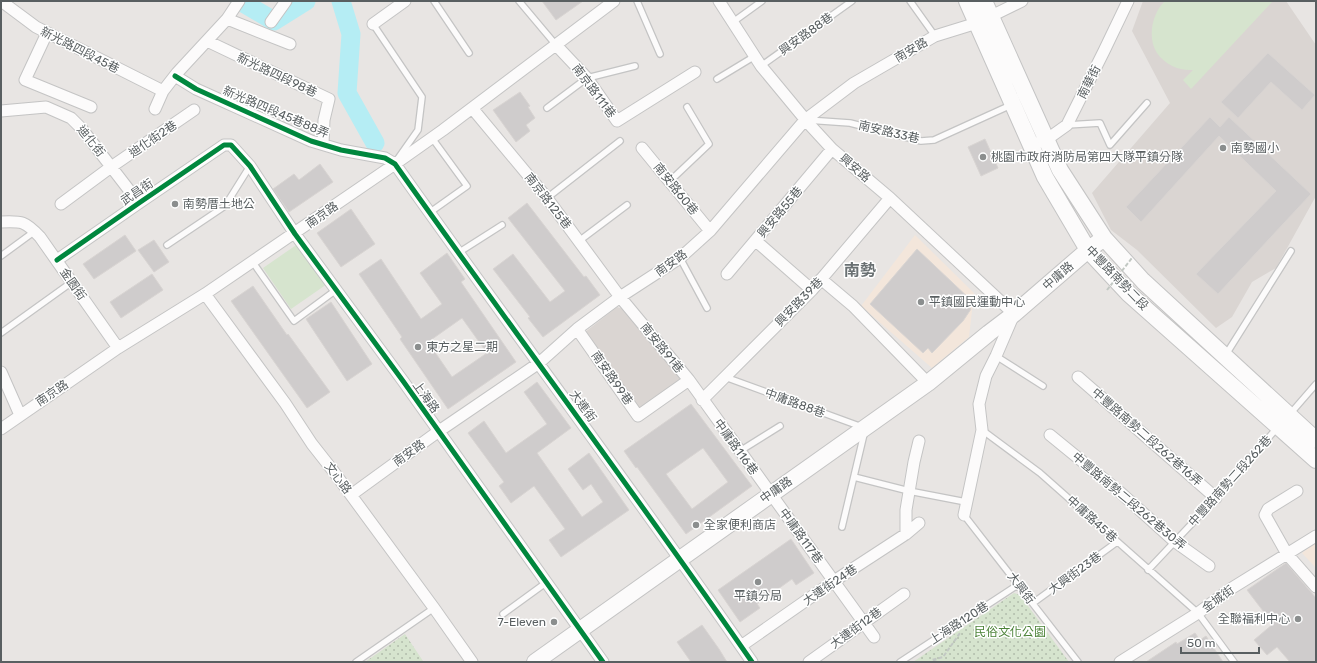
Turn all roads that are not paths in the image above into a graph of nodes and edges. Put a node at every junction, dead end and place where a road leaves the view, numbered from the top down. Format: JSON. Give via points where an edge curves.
{"nodes":[{"id":1,"x":2,"y":1,"type":"edge"},
{"id":2,"x":239,"y":1,"type":"edge"},
{"id":3,"x":286,"y":1,"type":"edge"},
{"id":4,"x":405,"y":1,"type":"edge"},
{"id":5,"x":434,"y":1,"type":"edge"},
{"id":6,"x":519,"y":1,"type":"edge"},
{"id":7,"x":614,"y":1,"type":"edge"},
{"id":8,"x":637,"y":1,"type":"edge"},
{"id":9,"x":719,"y":1,"type":"edge"},
{"id":10,"x":762,"y":1,"type":"edge"},
{"id":11,"x":852,"y":1,"type":"edge"},
{"id":12,"x":910,"y":1,"type":"edge"},
{"id":13,"x":967,"y":1,"type":"edge"},
{"id":14,"x":984,"y":1,"type":"edge"},
{"id":15,"x":1022,"y":1,"type":"edge"},
{"id":16,"x":1125,"y":3,"type":"edge"},
{"id":17,"x":229,"y":16,"type":"junction"},
{"id":18,"x":984,"y":19,"type":"junction"},
{"id":19,"x":270,"y":22,"type":"dead end"},
{"id":20,"x":733,"y":22,"type":"junction"},
{"id":21,"x":373,"y":24,"type":"joint"},
{"id":22,"x":47,"y":33,"type":"junction"},
{"id":23,"x":935,"y":36,"type":"junction"},
{"id":24,"x":207,"y":41,"type":"junction"},
{"id":25,"x":290,"y":44,"type":"dead end"},
{"id":26,"x":556,"y":45,"type":"junction"},
{"id":27,"x":469,"y":53,"type":"dead end"},
{"id":28,"x":660,"y":54,"type":"dead end"},
{"id":29,"x":755,"y":56,"type":"junction"},
{"id":30,"x":635,"y":66,"type":"dead end"},
{"id":31,"x":761,"y":66,"type":"junction"},
{"id":32,"x":695,"y":72,"type":"dead end"},
{"id":33,"x":175,"y":76,"type":"junction"},
{"id":34,"x":587,"y":78,"type":"junction"},
{"id":35,"x":717,"y":79,"type":"dead end"},
{"id":36,"x":163,"y":91,"type":"junction"},
{"id":37,"x":1147,"y":103,"type":"dead end"},
{"id":38,"x":1013,"y":104,"type":"junction"},
{"id":39,"x":91,"y":107,"type":"dead end"},
{"id":40,"x":687,"y":107,"type":"dead end"},
{"id":41,"x":472,"y":108,"type":"junction"},
{"id":42,"x":547,"y":108,"type":"dead end"},
{"id":43,"x":155,"y":109,"type":"dead end"},
{"id":44,"x":194,"y":110,"type":"dead end"},
{"id":45,"x":1,"y":111,"type":"edge"},
{"id":46,"x":805,"y":120,"type":"junction"},
{"id":47,"x":1067,"y":125,"type":"junction"},
{"id":48,"x":432,"y":138,"type":"junction"},
{"id":49,"x":1046,"y":140,"type":"junction"},
{"id":50,"x":620,"y":141,"type":"dead end"},
{"id":51,"x":323,"y":144,"type":"junction"},
{"id":52,"x":231,"y":145,"type":"joint"},
{"id":53,"x":1031,"y":145,"type":"junction"},
{"id":54,"x":642,"y":148,"type":"dead end"},
{"id":55,"x":832,"y":149,"type":"junction"},
{"id":56,"x":395,"y":164,"type":"junction"},
{"id":57,"x":250,"y":166,"type":"junction"},
{"id":58,"x":111,"y":167,"type":"junction"},
{"id":59,"x":670,"y":181,"type":"junction"},
{"id":60,"x":547,"y":198,"type":"junction"},
{"id":61,"x":890,"y":198,"type":"junction"},
{"id":62,"x":139,"y":203,"type":"junction"},
{"id":63,"x":61,"y":204,"type":"dead end"},
{"id":64,"x":627,"y":205,"type":"dead end"},
{"id":65,"x":429,"y":213,"type":"junction"},
{"id":66,"x":1,"y":222,"type":"edge"},
{"id":67,"x":502,"y":224,"type":"dead end"},
{"id":68,"x":35,"y":231,"type":"junction"},
{"id":69,"x":710,"y":231,"type":"junction"},
{"id":70,"x":294,"y":234,"type":"junction"},
{"id":71,"x":1104,"y":238,"type":"junction"},
{"id":72,"x":756,"y":240,"type":"junction"},
{"id":73,"x":579,"y":241,"type":"junction"},
{"id":74,"x":167,"y":245,"type":"dead end"},
{"id":75,"x":1088,"y":250,"type":"junction"},
{"id":76,"x":1291,"y":251,"type":"dead end"},
{"id":77,"x":458,"y":253,"type":"junction"},
{"id":78,"x":1,"y":256,"type":"edge"},
{"id":79,"x":680,"y":258,"type":"junction"},
{"id":80,"x":57,"y":260,"type":"junction"},
{"id":81,"x":252,"y":261,"type":"junction"},
{"id":82,"x":727,"y":274,"type":"dead end"},
{"id":83,"x":821,"y":279,"type":"junction"},
{"id":84,"x":72,"y":282,"type":"junction"},
{"id":85,"x":336,"y":290,"type":"junction"},
{"id":86,"x":812,"y":290,"type":"junction"},
{"id":87,"x":205,"y":294,"type":"junction"},
{"id":88,"x":620,"y":297,"type":"junction"},
{"id":89,"x":707,"y":308,"type":"dead end"},
{"id":90,"x":1014,"y":314,"type":"junction"},
{"id":91,"x":577,"y":329,"type":"junction"},
{"id":92,"x":1,"y":333,"type":"edge"},
{"id":93,"x":118,"y":348,"type":"junction"},
{"id":94,"x":996,"y":356,"type":"junction"},
{"id":95,"x":1225,"y":356,"type":"junction"},
{"id":96,"x":539,"y":363,"type":"junction"},
{"id":97,"x":1,"y":372,"type":"edge"},
{"id":98,"x":725,"y":377,"type":"junction"},
{"id":99,"x":1078,"y":377,"type":"dead end"},
{"id":100,"x":689,"y":380,"type":"junction"},
{"id":101,"x":928,"y":383,"type":"junction"},
{"id":102,"x":1316,"y":384,"type":"edge"},
{"id":103,"x":1043,"y":386,"type":"dead end"},
{"id":104,"x":702,"y":400,"type":"junction"},
{"id":105,"x":20,"y":415,"type":"junction"},
{"id":106,"x":1284,"y":421,"type":"junction"},
{"id":107,"x":780,"y":426,"type":"dead end"},
{"id":108,"x":865,"y":428,"type":"junction"},
{"id":109,"x":1,"y":429,"type":"edge"},
{"id":110,"x":982,"y":430,"type":"junction"},
{"id":111,"x":439,"y":431,"type":"junction"},
{"id":112,"x":1050,"y":435,"type":"dead end"},
{"id":113,"x":1316,"y":440,"type":"edge"},
{"id":114,"x":919,"y":441,"type":"dead end"},
{"id":115,"x":740,"y":452,"type":"junction"},
{"id":116,"x":1316,"y":460,"type":"edge"},
{"id":117,"x":854,"y":477,"type":"junction"},
{"id":118,"x":909,"y":491,"type":"junction"},
{"id":119,"x":1297,"y":491,"type":"dead end"},
{"id":120,"x":770,"y":494,"type":"junction"},
{"id":121,"x":351,"y":495,"type":"junction"},
{"id":122,"x":1216,"y":498,"type":"junction"},
{"id":123,"x":966,"y":502,"type":"junction"},
{"id":124,"x":964,"y":515,"type":"joint"},
{"id":125,"x":919,"y":523,"type":"dead end"},
{"id":126,"x":842,"y":527,"type":"dead end"},
{"id":127,"x":906,"y":534,"type":"junction"},
{"id":128,"x":1316,"y":536,"type":"edge"},
{"id":129,"x":1174,"y":541,"type":"junction"},
{"id":130,"x":1117,"y":542,"type":"junction"},
{"id":131,"x":1287,"y":554,"type":"junction"},
{"id":132,"x":680,"y":559,"type":"junction"},
{"id":133,"x":1209,"y":566,"type":"dead end"},
{"id":134,"x":1148,"y":570,"type":"junction"},
{"id":135,"x":547,"y":582,"type":"junction"},
{"id":136,"x":834,"y":582,"type":"junction"},
{"id":137,"x":1019,"y":584,"type":"junction"},
{"id":138,"x":1316,"y":587,"type":"edge"},
{"id":139,"x":904,"y":594,"type":"dead end"},
{"id":140,"x":1033,"y":603,"type":"junction"},
{"id":141,"x":434,"y":608,"type":"junction"},
{"id":142,"x":1198,"y":613,"type":"junction"},
{"id":143,"x":503,"y":614,"type":"dead end"},
{"id":144,"x":864,"y":623,"type":"junction"},
{"id":145,"x":580,"y":630,"type":"junction"},
{"id":146,"x":874,"y":637,"type":"dead end"},
{"id":147,"x":741,"y":646,"type":"junction"},
{"id":148,"x":356,"y":662,"type":"edge"},
{"id":149,"x":472,"y":662,"type":"edge"},
{"id":150,"x":535,"y":662,"type":"edge"},
{"id":151,"x":603,"y":662,"type":"edge"},
{"id":152,"x":752,"y":662,"type":"edge"},
{"id":153,"x":809,"y":662,"type":"edge"},
{"id":154,"x":900,"y":662,"type":"edge"},
{"id":155,"x":1078,"y":662,"type":"edge"},
{"id":156,"x":1120,"y":662,"type":"edge"},
{"id":157,"x":1234,"y":662,"type":"edge"}],
"edges":[{"from":1,"to":22,"type":"street","name":"新光路四段45巷"},
{"from":2,"to":17,"type":"street"},
{"from":3,"to":19,"type":"street"},
{"from":4,"to":21,"type":"street"},
{"from":5,"to":27,"type":"lane"},
{"from":6,"to":26,"type":"lane"},
{"from":7,"to":26,"type":"street","name":"南京路"},
{"from":8,"to":28,"type":"lane"},
{"from":9,"to":20,"type":"street","name":"興安路"},
{"from":10,"to":20,"type":"lane"},
{"from":11,"to":31,"type":"lane","name":"興安路88巷"},
{"from":12,"to":23,"type":"lane"},
{"from":13,"to":18,"type":"main road","name":"中豐路南勢二段"},
{"from":14,"to":18,"type":"main road","name":"中豐路南勢二段"},
{"from":15,"to":18,"type":"street","name":"南安路"},
{"from":16,"to":47,"type":"street","name":"南華街"},
{"from":17,"to":24,"type":"street"},
{"from":17,"to":25,"type":"street"},
{"from":18,"to":23,"type":"street","name":"南安路"},
{"from":18,"to":38,"type":"main road","name":"中豐路南勢二段"},
{"from":18,"to":49,"type":"main road","name":"中豐路南勢二段"},
{"from":20,"to":29,"type":"street","name":"興安路"},
{"from":21,"to":56,"type":"lane","via":[[422,97],[418,130]]},
{"from":22,"to":36,"type":"street","name":"新光路四段45巷"},
{"from":22,"to":39,"type":"street","via":[[25,80]]},
{"from":23,"to":46,"type":"street","name":"南安路","via":[[854,83]]},
{"from":24,"to":33,"type":"street"},
{"from":24,"to":51,"type":"street","name":"新光路四段98巷","via":[[329,99],[324,120]]},
{"from":26,"to":34,"type":"street","name":"南京路111巷"},
{"from":26,"to":41,"type":"street","name":"南京路"},
{"from":29,"to":31,"type":"street","name":"興安路"},
{"from":29,"to":35,"type":"lane"},
{"from":30,"to":34,"type":"lane"},
{"from":31,"to":46,"type":"street","name":"興安路"},
{"from":32,"to":34,"type":"street","name":"南京路111巷","via":[[617,121]]},
{"from":33,"to":36,"type":"street"},
{"from":33,"to":51,"type":"street","name":"新光路四段45巷88弄","via":[[196,89],[311,141]]},
{"from":34,"to":42,"type":"lane"},
{"from":36,"to":43,"type":"street"},
{"from":37,"to":47,"type":"lane","via":[[1110,145],[1100,123]]},
{"from":38,"to":46,"type":"lane","name":"南安路33巷","via":[[934,140],[921,141],[850,123]]},
{"from":38,"to":53,"type":"main road","name":"中豐路南勢二段"},
{"from":40,"to":59,"type":"lane","via":[[709,144]]},
{"from":41,"to":48,"type":"street","name":"南京路"},
{"from":41,"to":60,"type":"street","name":"南京路125巷"},
{"from":44,"to":58,"type":"street","name":"迪化街2巷"},
{"from":45,"to":58,"type":"street","name":"迪化街","via":[[46,107],[71,118],[82,128]]},
{"from":46,"to":55,"type":"street","name":"興安路"},
{"from":46,"to":69,"type":"street","name":"南安路"},
{"from":47,"to":49,"type":"street","name":"南華街"},
{"from":48,"to":56,"type":"street","name":"南京路"},
{"from":48,"to":65,"type":"lane","via":[[467,186]]},
{"from":49,"to":53,"type":"street","name":"南華街"},
{"from":49,"to":71,"type":"main road","name":"中豐路南勢二段","via":[[1060,170]]},
{"from":50,"to":60,"type":"lane"},
{"from":51,"to":56,"type":"street","name":"新光路四段45巷88弄","via":[[385,158]]},
{"from":52,"to":57,"type":"street","name":"上海路"},
{"from":52,"to":62,"type":"street","name":"武昌街","via":[[224,145]]},
{"from":53,"to":75,"type":"main road","name":"中豐路南勢二段","via":[[1045,177]]},
{"from":54,"to":59,"type":"street","name":"南安路60巷"},
{"from":55,"to":61,"type":"street","name":"興安路"},
{"from":55,"to":72,"type":"street","name":"興安路55巷"},
{"from":56,"to":65,"type":"street","name":"大連街"},
{"from":56,"to":70,"type":"street","name":"南京路"},
{"from":57,"to":70,"type":"street","name":"上海路"},
{"from":57,"to":74,"type":"lane","via":[[225,206]]},
{"from":58,"to":62,"type":"street","name":"迪化街"},
{"from":58,"to":63,"type":"street","name":"迪化街2巷"},
{"from":59,"to":69,"type":"street","name":"南安路60巷"},
{"from":60,"to":73,"type":"street","name":"南京路125巷"},
{"from":61,"to":83,"type":"street","name":"興安路39巷"},
{"from":61,"to":90,"type":"street","name":"興安路"},
{"from":62,"to":80,"type":"street","name":"武昌街"},
{"from":64,"to":73,"type":"lane"},
{"from":65,"to":77,"type":"street","name":"大連街"},
{"from":66,"to":68,"type":"street","name":"金園街","via":[[18,221]]},
{"from":67,"to":77,"type":"lane"},
{"from":68,"to":78,"type":"lane"},
{"from":68,"to":80,"type":"street","name":"金園街"},
{"from":69,"to":79,"type":"street","name":"南安路"},
{"from":70,"to":81,"type":"street","name":"南京路"},
{"from":70,"to":85,"type":"street","name":"上海路"},
{"from":71,"to":75,"type":"main road","name":"中庸路"},
{"from":71,"to":95,"type":"main road","name":"中豐路南勢二段","via":[[1143,281]]},
{"from":72,"to":82,"type":"street","name":"興安路55巷"},
{"from":72,"to":86,"type":"street"},
{"from":73,"to":88,"type":"street","name":"南京路125巷"},
{"from":75,"to":90,"type":"main road","name":"中庸路"},
{"from":75,"to":106,"type":"main road","name":"中豐路南勢二段","via":[[1129,294]]},
{"from":76,"to":95,"type":"lane"},
{"from":77,"to":96,"type":"street","name":"大連街"},
{"from":79,"to":88,"type":"street","name":"南安路"},
{"from":79,"to":89,"type":"lane"},
{"from":80,"to":84,"type":"street","name":"金園街"},
{"from":81,"to":85,"type":"lane","via":[[294,321]]},
{"from":81,"to":87,"type":"street","name":"南京路"},
{"from":83,"to":86,"type":"street","name":"興安路39巷"},
{"from":83,"to":101,"type":"street","via":[[853,306]]},
{"from":84,"to":92,"type":"lane"},
{"from":84,"to":93,"type":"street","name":"金園街"},
{"from":85,"to":111,"type":"street","name":"上海路"},
{"from":86,"to":98,"type":"street","name":"興安路39巷"},
{"from":87,"to":93,"type":"street","name":"南京路"},
{"from":87,"to":121,"type":"street","name":"文心路"},
{"from":88,"to":91,"type":"street","name":"南安路"},
{"from":88,"to":100,"type":"street","name":"南安路91巷"},
{"from":90,"to":94,"type":"street","name":"中庸路"},
{"from":90,"to":101,"type":"main road","name":"中庸路"},
{"from":91,"to":96,"type":"street","name":"南安路"},
{"from":91,"to":100,"type":"street","name":"南安路99巷","via":[[638,416]]},
{"from":93,"to":105,"type":"street","name":"南京路"},
{"from":94,"to":103,"type":"lane"},
{"from":94,"to":110,"type":"street","name":"中庸路","via":[[986,376],[979,404]]},
{"from":95,"to":106,"type":"main road","name":"中豐路南勢二段"},
{"from":96,"to":111,"type":"street","name":"南安路"},
{"from":96,"to":132,"type":"street","name":"大連街"},
{"from":97,"to":105,"type":"street"},
{"from":98,"to":104,"type":"street","name":"興安路39巷"},
{"from":98,"to":108,"type":"lane","name":"中庸路88巷"},
{"from":99,"to":122,"type":"street","name":"中豐路南勢二段262巷16弄"},
{"from":100,"to":104,"type":"street","name":"南安路91巷"},
{"from":101,"to":108,"type":"main road","name":"中庸路"},
{"from":102,"to":106,"type":"lane","name":"中豐路南勢二段262巷"},
{"from":104,"to":115,"type":"street","name":"中庸路116巷"},
{"from":105,"to":109,"type":"street","name":"南京路"},
{"from":106,"to":113,"type":"main road","name":"中豐路南勢二段"},
{"from":106,"to":116,"type":"main road","name":"中豐路南勢二段"},
{"from":106,"to":122,"type":"lane","name":"中豐路南勢二段262巷"},
{"from":107,"to":115,"type":"lane"},
{"from":108,"to":117,"type":"lane"},
{"from":108,"to":120,"type":"main road","name":"中庸路"},
{"from":110,"to":123,"type":"street","name":"中庸路"},
{"from":110,"to":130,"type":"lane","name":"中庸路45巷","via":[[1040,472]]},
{"from":111,"to":121,"type":"street","name":"南安路"},
{"from":111,"to":135,"type":"street","name":"上海路"},
{"from":112,"to":129,"type":"street","name":"中豐路南勢二段262巷30弄","via":[[1121,493]]},
{"from":114,"to":118,"type":"street"},
{"from":115,"to":120,"type":"street","name":"中庸路116巷"},
{"from":117,"to":118,"type":"lane"},
{"from":117,"to":126,"type":"lane"},
{"from":118,"to":123,"type":"lane"},
{"from":118,"to":127,"type":"street"},
{"from":119,"to":131,"type":"street","via":[[1268,509],[1265,515]]},
{"from":120,"to":132,"type":"main road","name":"中庸路"},
{"from":120,"to":136,"type":"street","name":"中庸路117巷"},
{"from":121,"to":141,"type":"street","name":"文心路"},
{"from":122,"to":129,"type":"lane","name":"中豐路南勢二段262巷"},
{"from":123,"to":124,"type":"street","name":"中庸路"},
{"from":124,"to":137,"type":"lane","name":"大興街"},
{"from":125,"to":127,"type":"street","name":"大連街24巷"},
{"from":127,"to":136,"type":"street","name":"大連街24巷"},
{"from":128,"to":131,"type":"street","name":"金城街"},
{"from":129,"to":133,"type":"street","name":"中豐路南勢二段262巷30弄"},
{"from":129,"to":134,"type":"lane","name":"中豐路南勢二段262巷"},
{"from":130,"to":134,"type":"lane","name":"中庸路45巷"},
{"from":130,"to":140,"type":"lane","name":"大興街23巷"},
{"from":131,"to":138,"type":"street"},
{"from":131,"to":142,"type":"street","name":"金城街","via":[[1232,588]]},
{"from":132,"to":145,"type":"main road","name":"中庸路"},
{"from":132,"to":147,"type":"street","name":"大連街"},
{"from":134,"to":142,"type":"lane","name":"中庸路45巷"},
{"from":135,"to":143,"type":"lane"},
{"from":135,"to":145,"type":"street","name":"上海路"},
{"from":136,"to":144,"type":"street","name":"中庸路117巷"},
{"from":136,"to":147,"type":"street","name":"大連街24巷"},
{"from":137,"to":140,"type":"lane","name":"大興街"},
{"from":137,"to":154,"type":"lane","name":"上海路120巷"},
{"from":139,"to":144,"type":"street","name":"大連街12巷"},
{"from":140,"to":155,"type":"lane","name":"大興街"},
{"from":141,"to":148,"type":"lane"},
{"from":141,"to":149,"type":"street","name":"文心路"},
{"from":142,"to":156,"type":"street","name":"金城街"},
{"from":142,"to":157,"type":"lane","name":"中庸路45巷"},
{"from":144,"to":146,"type":"street","name":"中庸路117巷"},
{"from":144,"to":153,"type":"street","name":"大連街12巷"},
{"from":145,"to":150,"type":"main road","name":"中庸路"},
{"from":145,"to":151,"type":"street","name":"上海路"},
{"from":147,"to":152,"type":"street","name":"大連街"}]}
